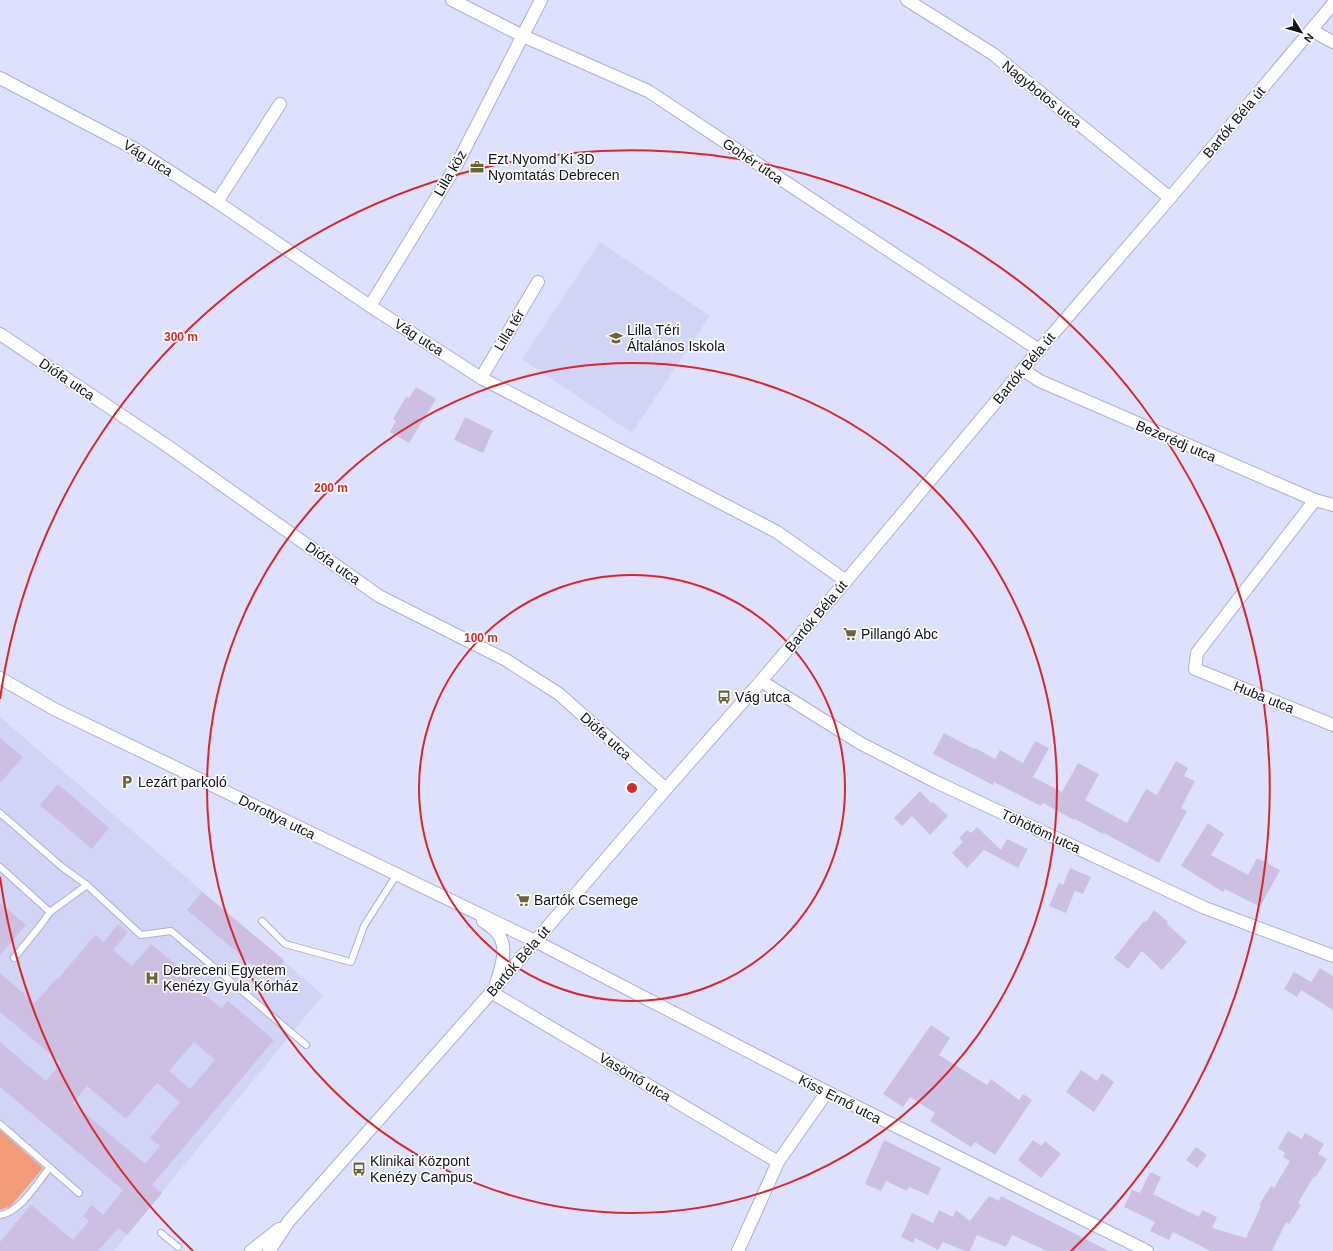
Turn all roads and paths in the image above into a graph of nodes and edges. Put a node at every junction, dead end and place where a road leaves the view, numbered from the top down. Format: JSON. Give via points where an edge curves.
{"nodes":[{"id":1,"x":452,"y":0,"type":"edge"},
{"id":2,"x":541,"y":0,"type":"edge"},
{"id":3,"x":907,"y":0,"type":"edge"},
{"id":4,"x":1333,"y":4,"type":"edge"},
{"id":5,"x":1311,"y":30,"type":"junction"},
{"id":6,"x":523,"y":36,"type":"junction"},
{"id":7,"x":1333,"y":42,"type":"edge"},
{"id":8,"x":0,"y":78,"type":"edge"},
{"id":9,"x":280,"y":104,"type":"dead end"},
{"id":10,"x":1170,"y":198,"type":"junction"},
{"id":11,"x":218,"y":202,"type":"junction"},
{"id":12,"x":538,"y":282,"type":"dead end"},
{"id":13,"x":370,"y":306,"type":"junction"},
{"id":14,"x":0,"y":334,"type":"edge"},
{"id":15,"x":1039,"y":350,"type":"junction"},
{"id":16,"x":1023,"y":370,"type":"junction"},
{"id":17,"x":481,"y":378,"type":"junction"},
{"id":18,"x":1315,"y":500,"type":"junction"},
{"id":19,"x":1333,"y":505,"type":"edge"},
{"id":20,"x":846,"y":581,"type":"junction"},
{"id":21,"x":0,"y":678,"type":"edge"},
{"id":22,"x":761,"y":681,"type":"junction"},
{"id":23,"x":1333,"y":725,"type":"edge"},
{"id":24,"x":666,"y":789,"type":"junction"},
{"id":25,"x":0,"y":813,"type":"edge"},
{"id":26,"x":0,"y":867,"type":"edge"},
{"id":27,"x":398,"y":874,"type":"junction"},
{"id":28,"x":87,"y":885,"type":"junction"},
{"id":29,"x":462,"y":906,"type":"junction"},
{"id":30,"x":50,"y":912,"type":"junction"},
{"id":31,"x":262,"y":921,"type":"dead end"},
{"id":32,"x":535,"y":941,"type":"junction"},
{"id":33,"x":1333,"y":956,"type":"edge"},
{"id":34,"x":14,"y":958,"type":"dead end"},
{"id":35,"x":493,"y":990,"type":"junction"},
{"id":36,"x":306,"y":1045,"type":"dead end"},
{"id":37,"x":827,"y":1092,"type":"junction"},
{"id":38,"x":0,"y":1124,"type":"edge"},
{"id":39,"x":778,"y":1162,"type":"junction"},
{"id":40,"x":50,"y":1167,"type":"junction"},
{"id":41,"x":79,"y":1193,"type":"dead end"},
{"id":42,"x":0,"y":1215,"type":"edge"},
{"id":43,"x":289,"y":1221,"type":"junction"},
{"id":44,"x":161,"y":1233,"type":"dead end"},
{"id":45,"x":178,"y":1247,"type":"dead end"},
{"id":46,"x":251,"y":1251,"type":"edge"},
{"id":47,"x":269,"y":1251,"type":"edge"},
{"id":48,"x":738,"y":1251,"type":"edge"},
{"id":49,"x":1147,"y":1251,"type":"edge"}],
"edges":[{"from":1,"to":6,"type":"street","name":"Gohér utca"},
{"from":2,"to":6,"type":"street","name":"Lilla köz"},
{"from":3,"to":10,"type":"street","name":"Nagybotos utca","via":[[994,54]]},
{"from":4,"to":5,"type":"street","name":"Bartók Béla út"},
{"from":5,"to":7,"type":"street"},
{"from":5,"to":10,"type":"street","name":"Bartók Béla út"},
{"from":6,"to":13,"type":"street","name":"Lilla köz","via":[[456,166]]},
{"from":6,"to":15,"type":"street","name":"Gohér utca","via":[[648,91]]},
{"from":8,"to":11,"type":"street","name":"Vág utca","via":[[135,149]]},
{"from":9,"to":11,"type":"street"},
{"from":10,"to":15,"type":"street","name":"Bartók Béla út"},
{"from":11,"to":13,"type":"street","name":"Vág utca"},
{"from":12,"to":17,"type":"street","name":"Lilla tér"},
{"from":13,"to":17,"type":"street","name":"Vág utca"},
{"from":14,"to":24,"type":"street","name":"Diófa utca","via":[[166,445],[379,596],[506,660],[559,694]]},
{"from":15,"to":16,"type":"street","name":"Bartók Béla út"},
{"from":16,"to":18,"type":"street","name":"Bezerédj utca","via":[[1040,381]]},
{"from":16,"to":20,"type":"street","name":"Bartók Béla út"},
{"from":17,"to":20,"type":"street","name":"Vág utca","via":[[777,532]]},
{"from":18,"to":19,"type":"street","name":"Bezerédj utca"},
{"from":18,"to":23,"type":"street","name":"Huba utca","via":[[1197,653],[1196,669]]},
{"from":20,"to":22,"type":"street","name":"Bartók Béla út"},
{"from":21,"to":27,"type":"street","name":"Dorottya utca","via":[[54,709]]},
{"from":22,"to":24,"type":"street","name":"Bartók Béla út"},
{"from":22,"to":33,"type":"street","name":"Töhötöm utca","via":[[860,743],[934,781],[1204,908]]},
{"from":24,"to":32,"type":"street","name":"Bartók Béla út"},
{"from":25,"to":28,"type":"lane","via":[[62,867]]},
{"from":26,"to":30,"type":"lane"},
{"from":27,"to":29,"type":"street","name":"Dorottya utca"},
{"from":27,"to":31,"type":"lane","via":[[364,926],[351,962],[285,944]]},
{"from":28,"to":30,"type":"lane"},
{"from":28,"to":36,"type":"lane","via":[[141,935],[171,931]]},
{"from":29,"to":32,"type":"street","name":"Dorottya utca"},
{"from":29,"to":35,"type":"street","via":[[494,929],[502,940],[502,959]]},
{"from":30,"to":34,"type":"lane"},
{"from":32,"to":35,"type":"street","name":"Bartók Béla út"},
{"from":32,"to":37,"type":"street","name":"Kiss Ernő utca"},
{"from":35,"to":39,"type":"street","name":"Vasöntő utca"},
{"from":35,"to":43,"type":"street","name":"Bartók Béla út"},
{"from":37,"to":39,"type":"street"},
{"from":37,"to":49,"type":"street","name":"Kiss Ernő utca"},
{"from":38,"to":40,"type":"lane"},
{"from":39,"to":48,"type":"street"},
{"from":40,"to":41,"type":"lane"},
{"from":40,"to":42,"type":"lane","via":[[17,1208]]},
{"from":43,"to":46,"type":"street"},
{"from":43,"to":47,"type":"street"},
{"from":44,"to":45,"type":"lane"}]}
